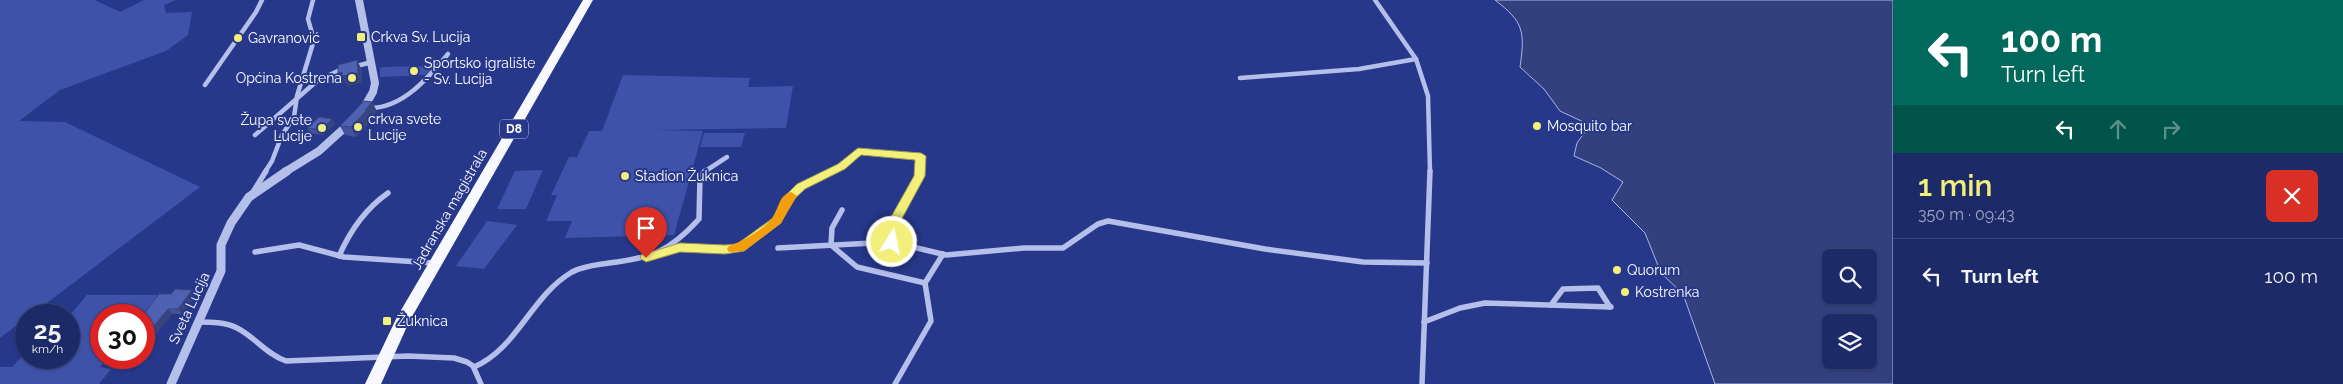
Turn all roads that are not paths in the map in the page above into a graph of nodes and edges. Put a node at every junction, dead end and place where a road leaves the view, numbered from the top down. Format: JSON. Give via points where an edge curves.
{"nodes":[{"id":1,"x":262,"y":0,"type":"edge"},
{"id":2,"x":314,"y":0,"type":"edge"},
{"id":3,"x":359,"y":0,"type":"edge"},
{"id":4,"x":588,"y":0,"type":"edge"},
{"id":5,"x":1375,"y":0,"type":"edge"},
{"id":6,"x":448,"y":54,"type":"dead end"},
{"id":7,"x":1416,"y":59,"type":"junction"},
{"id":8,"x":372,"y":62,"type":"junction"},
{"id":9,"x":1240,"y":78,"type":"dead end"},
{"id":10,"x":206,"y":85,"type":"dead end"},
{"id":11,"x":297,"y":96,"type":"junction"},
{"id":12,"x":364,"y":107,"type":"junction"},
{"id":13,"x":255,"y":134,"type":"dead end"},
{"id":14,"x":727,"y":157,"type":"dead end"},
{"id":15,"x":252,"y":192,"type":"junction"},
{"id":16,"x":388,"y":193,"type":"dead end"},
{"id":17,"x":842,"y":210,"type":"dead end"},
{"id":18,"x":892,"y":242,"type":"junction"},
{"id":19,"x":831,"y":245,"type":"junction"},
{"id":20,"x":778,"y":248,"type":"dead end"},
{"id":21,"x":669,"y":249,"type":"junction"},
{"id":22,"x":255,"y":252,"type":"dead end"},
{"id":23,"x":943,"y":254,"type":"junction"},
{"id":24,"x":339,"y":256,"type":"junction"},
{"id":25,"x":1427,"y":263,"type":"junction"},
{"id":26,"x":436,"y":264,"type":"junction"},
{"id":27,"x":925,"y":283,"type":"junction"},
{"id":28,"x":1551,"y":305,"type":"junction"},
{"id":29,"x":198,"y":322,"type":"junction"},
{"id":30,"x":1424,"y":322,"type":"junction"},
{"id":31,"x":384,"y":357,"type":"junction"},
{"id":32,"x":474,"y":367,"type":"junction"},
{"id":33,"x":171,"y":384,"type":"edge"},
{"id":34,"x":372,"y":384,"type":"edge"},
{"id":35,"x":481,"y":384,"type":"edge"},
{"id":36,"x":895,"y":384,"type":"edge"},
{"id":37,"x":1422,"y":384,"type":"edge"}],
"edges":[{"from":1,"to":10,"type":"street"},
{"from":2,"to":11,"type":"street","name":"Sveta Lucija","via":[[308,19],[314,40]]},
{"from":3,"to":8,"type":"street","name":"Sveta Lucija"},
{"from":4,"to":26,"type":"main road","name":"Jadranska magistrala","number":"D8"},
{"from":5,"to":7,"type":"street"},
{"from":6,"to":12,"type":"street","via":[[416,88],[377,109]]},
{"from":7,"to":9,"type":"street","via":[[1359,68]]},
{"from":7,"to":25,"type":"street","via":[[1428,96],[1430,181]]},
{"from":8,"to":11,"type":"street","name":"Sveta Lucija","via":[[335,72]]},
{"from":8,"to":12,"type":"street","name":"Sveta Lucija","via":[[375,83]]},
{"from":11,"to":13,"type":"street","name":"Sveta Lucija"},
{"from":11,"to":15,"type":"street","name":"Sveta Lucija","via":[[294,117],[282,135],[272,162]]},
{"from":12,"to":15,"type":"street","name":"Sveta Lucija","via":[[325,148]]},
{"from":14,"to":21,"type":"street","via":[[700,177],[699,219]]},
{"from":15,"to":29,"type":"street","name":"Sveta Lucija","via":[[238,209],[221,244],[224,263]]},
{"from":16,"to":24,"type":"street","via":[[352,230]]},
{"from":17,"to":19,"type":"street","via":[[832,228]]},
{"from":18,"to":19,"type":"street"},
{"from":18,"to":21,"type":"street","via":[[893,224],[920,176],[921,156],[858,151],[842,167],[801,186],[787,200],[777,220],[740,248]]},
{"from":18,"to":23,"type":"street"},
{"from":19,"to":20,"type":"street"},
{"from":19,"to":27,"type":"street","via":[[858,267]]},
{"from":21,"to":32,"type":"street","via":[[630,261],[584,267],[569,274],[535,304],[498,354]]},
{"from":22,"to":24,"type":"street","via":[[272,252],[295,245]]},
{"from":23,"to":25,"type":"street","via":[[1063,248],[1098,224],[1108,221],[1265,250],[1363,262]]},
{"from":23,"to":27,"type":"street"},
{"from":24,"to":26,"type":"street"},
{"from":25,"to":30,"type":"street"},
{"from":26,"to":31,"type":"main road","name":"Jadranska magistrala","number":"D8"},
{"from":27,"to":36,"type":"street","via":[[931,322]]},
{"from":28,"to":28,"type":"street","via":[[1611,307],[1598,288],[1563,289]]},
{"from":28,"to":30,"type":"street","via":[[1485,303],[1460,308]]},
{"from":29,"to":31,"type":"street","via":[[237,328],[277,359],[286,361]]},
{"from":29,"to":33,"type":"street","name":"Sveta Lucija"},
{"from":30,"to":37,"type":"street"},
{"from":31,"to":32,"type":"street","via":[[448,358],[466,361]]},
{"from":31,"to":34,"type":"main road","name":"Jadranska magistrala","number":"D8"},
{"from":32,"to":35,"type":"street"}]}
